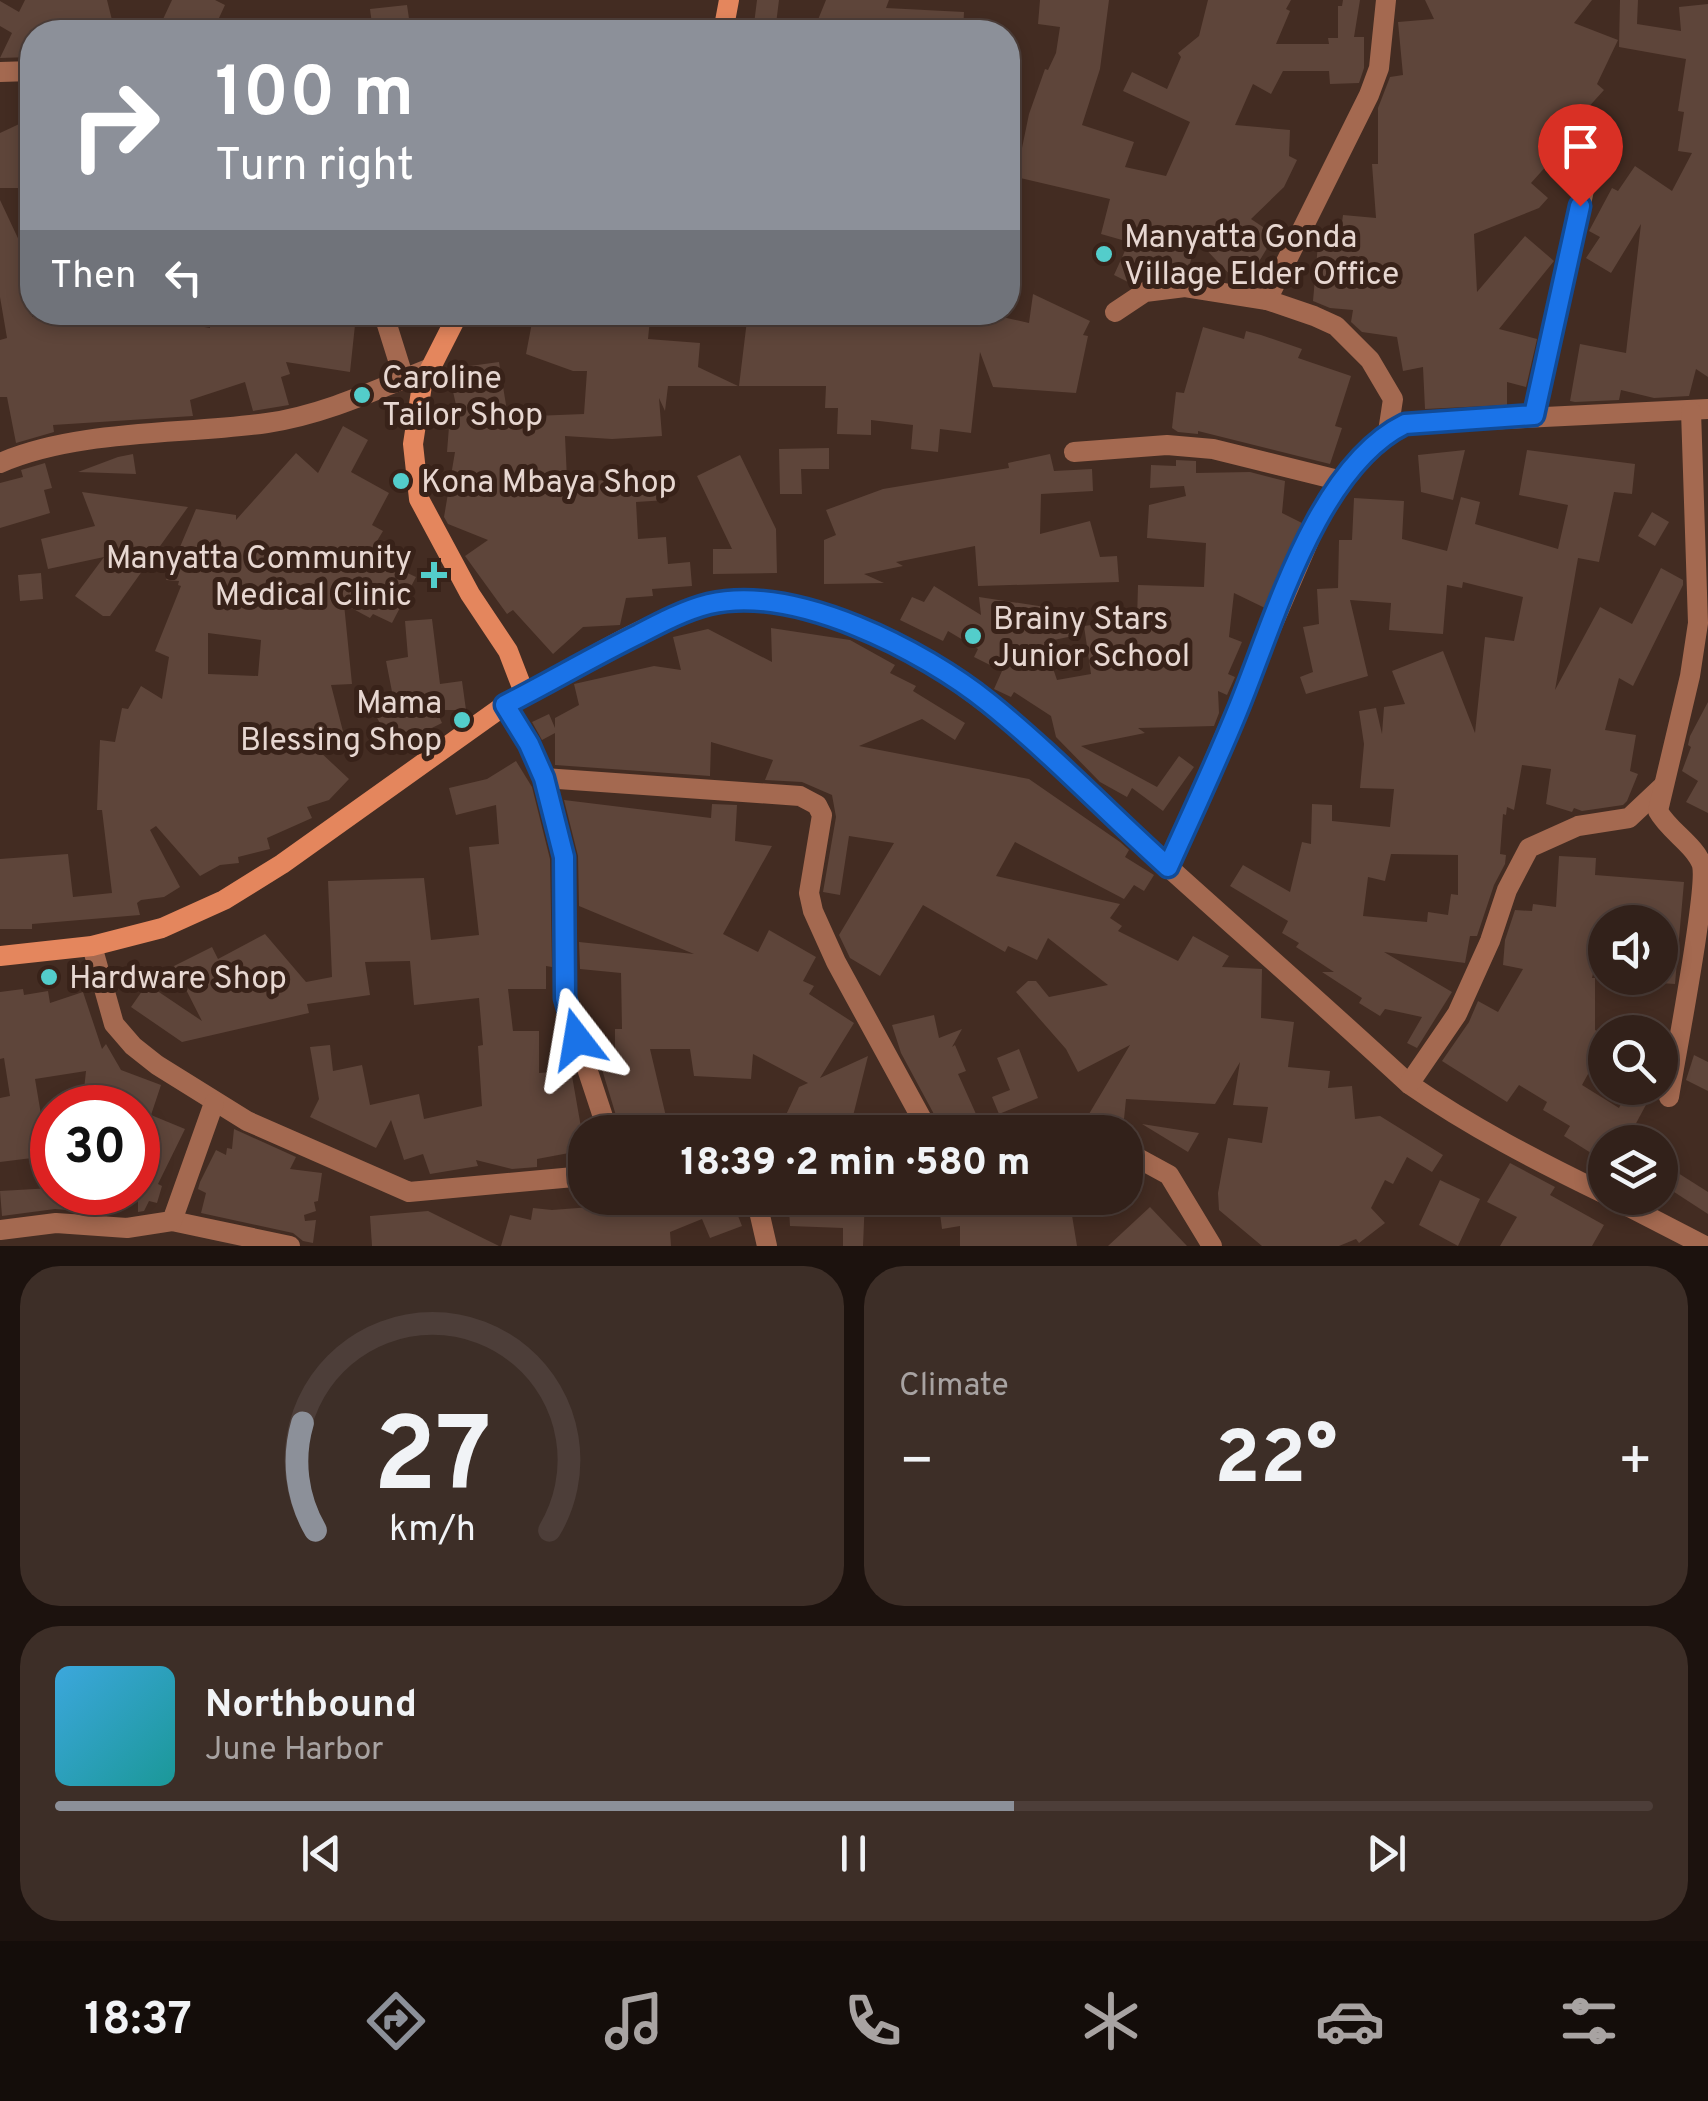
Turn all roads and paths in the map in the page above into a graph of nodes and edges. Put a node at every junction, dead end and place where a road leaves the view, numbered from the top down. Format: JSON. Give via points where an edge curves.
{"nodes":[{"id":1,"x":1386,"y":0,"type":"edge"},
{"id":2,"x":1588,"y":172,"type":"dead end"},
{"id":3,"x":1266,"y":300,"type":"junction"},
{"id":4,"x":1115,"y":312,"type":"dead end"},
{"id":5,"x":388,"y":325,"type":"edge"},
{"id":6,"x":453,"y":325,"type":"edge"},
{"id":7,"x":428,"y":369,"type":"junction"},
{"id":8,"x":404,"y":379,"type":"junction"},
{"id":9,"x":1700,"y":410,"type":"edge"},
{"id":10,"x":1534,"y":415,"type":"junction"},
{"id":11,"x":1388,"y":432,"type":"junction"},
{"id":12,"x":1074,"y":452,"type":"dead end"},
{"id":13,"x":0,"y":463,"type":"edge"},
{"id":14,"x":1342,"y":480,"type":"junction"},
{"id":15,"x":525,"y":694,"type":"junction"},
{"id":16,"x":505,"y":705,"type":"junction"},
{"id":17,"x":544,"y":778,"type":"junction"},
{"id":18,"x":1663,"y":786,"type":"junction"},
{"id":19,"x":1168,"y":867,"type":"junction"},
{"id":20,"x":1706,"y":877,"type":"edge"},
{"id":21,"x":92,"y":946,"type":"junction"},
{"id":22,"x":0,"y":956,"type":"edge"},
{"id":23,"x":1678,"y":1047,"type":"edge"},
{"id":24,"x":1409,"y":1084,"type":"junction"},
{"id":25,"x":214,"y":1103,"type":"junction"},
{"id":26,"x":602,"y":1115,"type":"edge"},
{"id":27,"x":921,"y":1115,"type":"edge"},
{"id":28,"x":1143,"y":1161,"type":"edge"},
{"id":29,"x":568,"y":1178,"type":"edge"},
{"id":30,"x":1588,"y":1186,"type":"edge"},
{"id":31,"x":760,"y":1215,"type":"edge"},
{"id":32,"x":1637,"y":1215,"type":"edge"},
{"id":33,"x":172,"y":1221,"type":"junction"},
{"id":34,"x":0,"y":1230,"type":"edge"},
{"id":35,"x":1670,"y":1238,"type":"edge"},
{"id":36,"x":290,"y":1246,"type":"edge"},
{"id":37,"x":766,"y":1246,"type":"edge"},
{"id":38,"x":1212,"y":1246,"type":"edge"},
{"id":39,"x":1705,"y":1246,"type":"edge"}],
"edges":[{"from":1,"to":3,"type":"street","via":[[1379,68],[1369,95]]},
{"from":2,"to":10,"type":"street"},
{"from":3,"to":4,"type":"street","via":[[1164,288]]},
{"from":3,"to":11,"type":"street","via":[[1336,326],[1354,342],[1392,399]]},
{"from":5,"to":8,"type":"street"},
{"from":6,"to":7,"type":"street"},
{"from":7,"to":8,"type":"street"},
{"from":7,"to":15,"type":"street","via":[[413,444],[418,499],[508,651]]},
{"from":8,"to":13,"type":"street","via":[[274,422],[61,444]]},
{"from":9,"to":10,"type":"street"},
{"from":9,"to":18,"type":"street","via":[[1698,623]]},
{"from":10,"to":11,"type":"street","via":[[1405,424]]},
{"from":11,"to":14,"type":"street"},
{"from":12,"to":14,"type":"street","via":[[1213,449]]},
{"from":14,"to":19,"type":"street","via":[[1281,600]]},
{"from":15,"to":16,"type":"street"},
{"from":15,"to":19,"type":"street","via":[[711,603],[797,606],[897,644],[987,701]]},
{"from":16,"to":17,"type":"street"},
{"from":16,"to":21,"type":"street","via":[[224,900],[162,928]]},
{"from":17,"to":26,"type":"street","via":[[564,857],[567,1008]]},
{"from":17,"to":27,"type":"street","via":[[800,796],[817,805],[822,815],[809,893],[813,911]]},
{"from":18,"to":20,"type":"street","via":[[1660,816],[1701,861]]},
{"from":18,"to":24,"type":"street","via":[[1629,818],[1578,826],[1529,848],[1458,1014]]},
{"from":19,"to":24,"type":"street"},
{"from":20,"to":23,"type":"street"},
{"from":21,"to":22,"type":"street"},
{"from":21,"to":25,"type":"street","via":[[114,1024],[157,1065]]},
{"from":24,"to":30,"type":"street"},
{"from":25,"to":29,"type":"street","via":[[409,1192]]},
{"from":25,"to":33,"type":"street"},
{"from":28,"to":38,"type":"street","via":[[1169,1175]]},
{"from":31,"to":37,"type":"street"},
{"from":32,"to":35,"type":"street"},
{"from":33,"to":34,"type":"street"},
{"from":33,"to":36,"type":"street"},
{"from":35,"to":39,"type":"street"}]}
